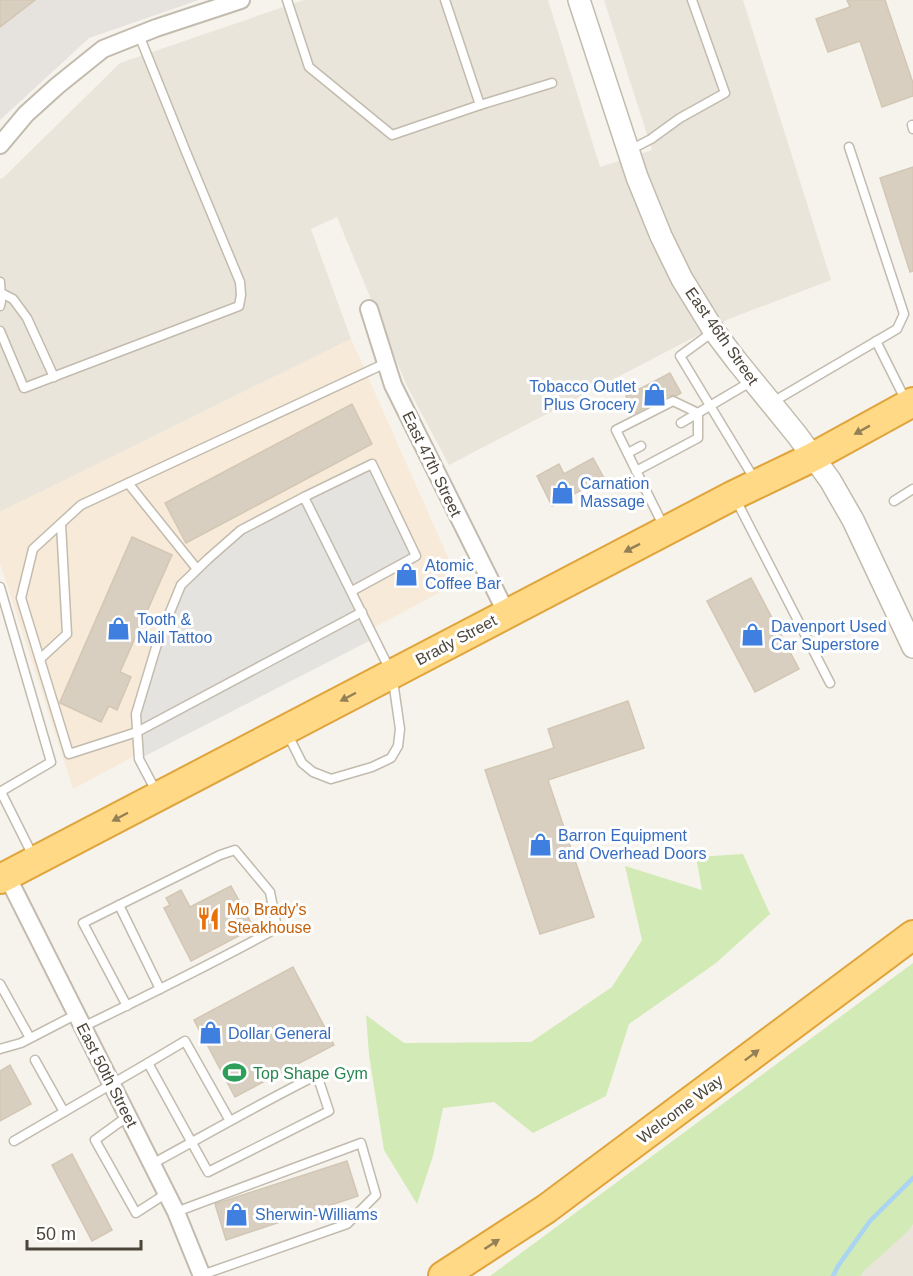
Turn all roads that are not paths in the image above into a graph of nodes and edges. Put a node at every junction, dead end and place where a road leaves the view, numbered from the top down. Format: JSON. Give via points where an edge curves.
{"nodes":[{"id":1,"x":241,"y":0,"type":"edge"},
{"id":2,"x":287,"y":0,"type":"edge"},
{"id":3,"x":445,"y":0,"type":"edge"},
{"id":4,"x":579,"y":0,"type":"edge"},
{"id":5,"x":692,"y":0,"type":"edge"},
{"id":6,"x":139,"y":35,"type":"junction"},
{"id":7,"x":552,"y":82,"type":"dead end"},
{"id":8,"x":480,"y":105,"type":"junction"},
{"id":9,"x":0,"y":145,"type":"edge"},
{"id":10,"x":849,"y":147,"type":"dead end"},
{"id":11,"x":629,"y":150,"type":"junction"},
{"id":12,"x":0,"y":282,"type":"edge"},
{"id":13,"x":1,"y":293,"type":"edge"},
{"id":14,"x":0,"y":306,"type":"edge"},
{"id":15,"x":369,"y":309,"type":"dead end"},
{"id":16,"x":0,"y":331,"type":"edge"},
{"id":17,"x":714,"y":331,"type":"junction"},
{"id":18,"x":876,"y":341,"type":"junction"},
{"id":19,"x":386,"y":363,"type":"junction"},
{"id":20,"x":54,"y":377,"type":"junction"},
{"id":21,"x":753,"y":381,"type":"junction"},
{"id":22,"x":910,"y":403,"type":"edge"},
{"id":23,"x":771,"y":404,"type":"junction"},
{"id":24,"x":711,"y":406,"type":"junction"},
{"id":25,"x":698,"y":413,"type":"junction"},
{"id":26,"x":681,"y":423,"type":"dead end"},
{"id":27,"x":641,"y":446,"type":"dead end"},
{"id":28,"x":628,"y":453,"type":"junction"},
{"id":29,"x":813,"y":457,"type":"junction"},
{"id":30,"x":636,"y":471,"type":"junction"},
{"id":31,"x":128,"y":483,"type":"junction"},
{"id":32,"x":745,"y":489,"type":"junction"},
{"id":33,"x":913,"y":489,"type":"edge"},
{"id":34,"x":304,"y":497,"type":"junction"},
{"id":35,"x":894,"y":501,"type":"dead end"},
{"id":36,"x":61,"y":524,"type":"junction"},
{"id":37,"x":666,"y":531,"type":"junction"},
{"id":38,"x":197,"y":569,"type":"junction"},
{"id":39,"x":0,"y":587,"type":"edge"},
{"id":40,"x":352,"y":591,"type":"junction"},
{"id":41,"x":362,"y":612,"type":"junction"},
{"id":42,"x":507,"y":614,"type":"junction"},
{"id":43,"x":913,"y":647,"type":"edge"},
{"id":44,"x":40,"y":658,"type":"junction"},
{"id":45,"x":392,"y":674,"type":"junction"},
{"id":46,"x":830,"y":683,"type":"dead end"},
{"id":47,"x":285,"y":730,"type":"junction"},
{"id":48,"x":137,"y":732,"type":"junction"},
{"id":49,"x":0,"y":792,"type":"edge"},
{"id":50,"x":159,"y":797,"type":"junction"},
{"id":51,"x":36,"y":861,"type":"junction"},
{"id":52,"x":4,"y":878,"type":"edge"},
{"id":53,"x":120,"y":905,"type":"junction"},
{"id":54,"x":913,"y":935,"type":"edge"},
{"id":55,"x":0,"y":984,"type":"edge"},
{"id":56,"x":160,"y":989,"type":"junction"},
{"id":57,"x":126,"y":1006,"type":"junction"},
{"id":58,"x":80,"y":1021,"type":"junction"},
{"id":59,"x":30,"y":1038,"type":"junction"},
{"id":60,"x":0,"y":1049,"type":"edge"},
{"id":61,"x":35,"y":1060,"type":"dead end"},
{"id":62,"x":148,"y":1063,"type":"junction"},
{"id":63,"x":112,"y":1084,"type":"junction"},
{"id":64,"x":64,"y":1112,"type":"junction"},
{"id":65,"x":128,"y":1116,"type":"junction"},
{"id":66,"x":230,"y":1121,"type":"junction"},
{"id":67,"x":14,"y":1141,"type":"dead end"},
{"id":68,"x":192,"y":1142,"type":"junction"},
{"id":69,"x":152,"y":1164,"type":"junction"},
{"id":70,"x":166,"y":1193,"type":"junction"},
{"id":71,"x":176,"y":1212,"type":"junction"},
{"id":72,"x":201,"y":1276,"type":"edge"},
{"id":73,"x":443,"y":1276,"type":"edge"}],
"edges":[{"from":1,"to":6,"type":"street"},
{"from":2,"to":8,"type":"lane","via":[[309,67],[392,135]]},
{"from":3,"to":8,"type":"lane"},
{"from":4,"to":11,"type":"street","name":"East 46th Street"},
{"from":5,"to":11,"type":"lane","via":[[725,93]]},
{"from":6,"to":9,"type":"street","via":[[103,49],[26,114]]},
{"from":6,"to":20,"type":"lane","via":[[240,282],[239,306]]},
{"from":7,"to":8,"type":"lane"},
{"from":10,"to":18,"type":"lane","via":[[904,314],[897,328]]},
{"from":11,"to":17,"type":"street","name":"East 46th Street","via":[[661,236]]},
{"from":12,"to":13,"type":"lane"},
{"from":13,"to":14,"type":"lane"},
{"from":13,"to":20,"type":"lane","via":[[13,300],[27,318]]},
{"from":15,"to":19,"type":"street","name":"East 47th Street"},
{"from":16,"to":20,"type":"lane","via":[[24,388]]},
{"from":17,"to":21,"type":"street","name":"East 46th Street"},
{"from":17,"to":24,"type":"lane","via":[[680,356]]},
{"from":18,"to":22,"type":"lane"},
{"from":18,"to":23,"type":"lane"},
{"from":19,"to":31,"type":"lane"},
{"from":19,"to":42,"type":"street","name":"East 47th Street","via":[[393,385]]},
{"from":21,"to":23,"type":"street","name":"East 46th Street"},
{"from":21,"to":24,"type":"lane"},
{"from":22,"to":29,"type":"highway","name":"Brady Street","one_way":true},
{"from":23,"to":29,"type":"street","name":"East 46th Street"},
{"from":24,"to":25,"type":"lane"},
{"from":24,"to":32,"type":"lane"},
{"from":25,"to":26,"type":"lane"},
{"from":25,"to":28,"type":"lane","via":[[673,401],[616,430]]},
{"from":25,"to":30,"type":"lane","via":[[698,438]]},
{"from":27,"to":28,"type":"lane"},
{"from":28,"to":30,"type":"lane"},
{"from":29,"to":32,"type":"highway","name":"Brady Street"},
{"from":29,"to":43,"type":"street","name":"East 46th Street","via":[[853,520]]},
{"from":30,"to":37,"type":"lane"},
{"from":31,"to":36,"type":"lane","via":[[81,505]]},
{"from":31,"to":38,"type":"lane"},
{"from":32,"to":37,"type":"highway","name":"Brady Street"},
{"from":32,"to":46,"type":"lane"},
{"from":33,"to":35,"type":"lane"},
{"from":34,"to":38,"type":"lane","via":[[241,530]]},
{"from":34,"to":40,"type":"lane"},
{"from":34,"to":40,"type":"lane","via":[[372,464],[416,556]]},
{"from":36,"to":44,"type":"lane","via":[[67,634]]},
{"from":36,"to":44,"type":"lane","via":[[33,549],[21,598]]},
{"from":37,"to":42,"type":"highway","name":"Brady Street","one_way":true},
{"from":38,"to":48,"type":"lane","via":[[181,585],[157,644],[136,714]]},
{"from":39,"to":49,"type":"lane","via":[[51,762]]},
{"from":40,"to":41,"type":"lane"},
{"from":41,"to":45,"type":"lane"},
{"from":41,"to":48,"type":"lane"},
{"from":42,"to":45,"type":"highway","name":"Brady Street"},
{"from":44,"to":48,"type":"lane","via":[[69,754]]},
{"from":45,"to":47,"type":"highway","name":"Brady Street","one_way":true},
{"from":45,"to":47,"type":"lane","via":[[400,729],[398,746],[390,758],[331,779],[312,772],[302,763]]},
{"from":47,"to":50,"type":"highway","name":"Brady Street"},
{"from":48,"to":50,"type":"lane","via":[[139,759]]},
{"from":49,"to":51,"type":"lane"},
{"from":50,"to":51,"type":"highway","name":"Brady Street","one_way":true},
{"from":51,"to":52,"type":"highway","name":"Brady Street"},
{"from":52,"to":58,"type":"street","name":"East 50th Street"},
{"from":53,"to":56,"type":"lane"},
{"from":53,"to":56,"type":"lane","via":[[235,850],[270,892],[278,928]]},
{"from":53,"to":57,"type":"lane","via":[[83,923]]},
{"from":73,"to":54,"type":"highway","name":"Welcome Way","one_way":true,"via":[[546,1209]]},
{"from":55,"to":59,"type":"lane"},
{"from":56,"to":57,"type":"lane"},
{"from":57,"to":58,"type":"lane"},
{"from":58,"to":59,"type":"lane"},
{"from":58,"to":63,"type":"street","name":"East 50th Street"},
{"from":59,"to":60,"type":"lane"},
{"from":61,"to":64,"type":"lane"},
{"from":62,"to":63,"type":"lane"},
{"from":62,"to":66,"type":"lane","via":[[185,1041]]},
{"from":62,"to":68,"type":"lane"},
{"from":63,"to":64,"type":"lane"},
{"from":63,"to":65,"type":"street","name":"East 50th Street"},
{"from":64,"to":67,"type":"lane"},
{"from":65,"to":69,"type":"street","name":"East 50th Street"},
{"from":65,"to":70,"type":"lane","via":[[95,1140],[136,1213]]},
{"from":66,"to":68,"type":"lane"},
{"from":66,"to":68,"type":"lane","via":[[317,1075],[329,1111],[208,1172]]},
{"from":68,"to":69,"type":"lane"},
{"from":69,"to":70,"type":"street","name":"East 50th Street"},
{"from":70,"to":71,"type":"street","name":"East 50th Street"},
{"from":71,"to":72,"type":"street","name":"East 50th Street"},
{"from":71,"to":72,"type":"lane","via":[[361,1143],[376,1195],[347,1224]]}]}
